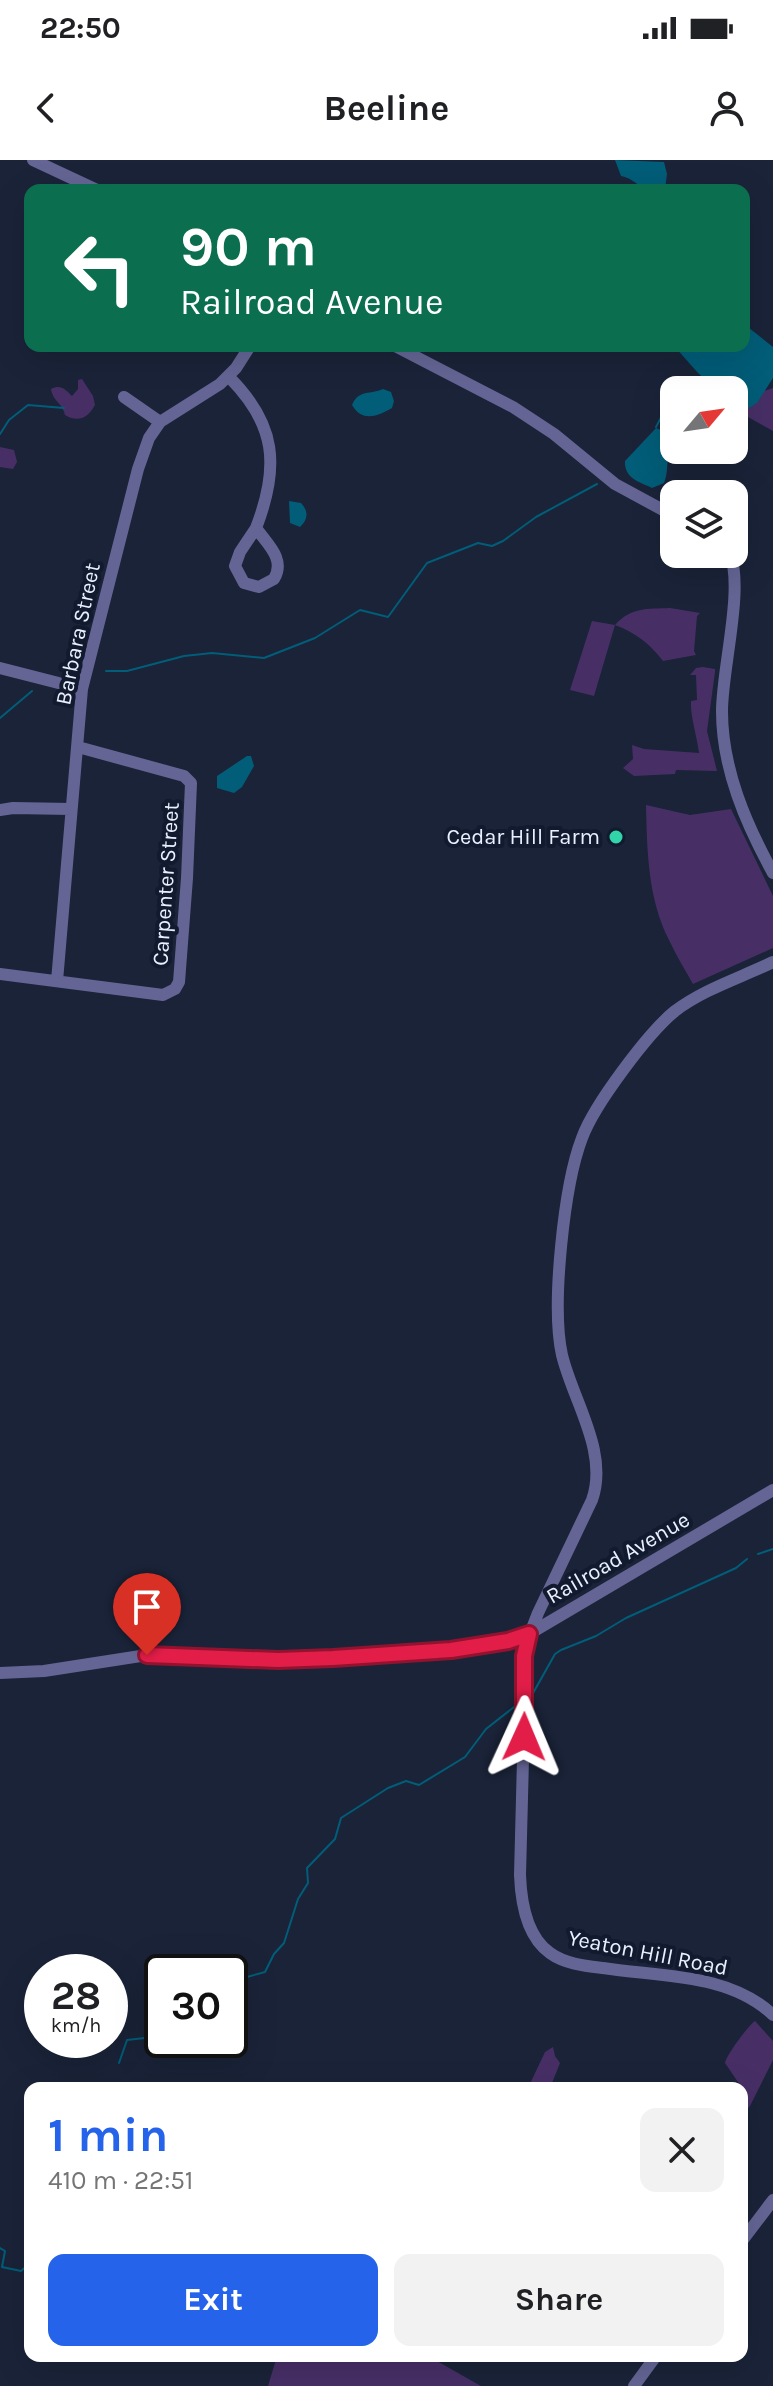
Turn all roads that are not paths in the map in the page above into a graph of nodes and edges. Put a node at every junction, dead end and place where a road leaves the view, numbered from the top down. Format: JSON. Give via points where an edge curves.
{"nodes":[{"id":1,"x":33,"y":160,"type":"edge"},
{"id":2,"x":84,"y":184,"type":"edge"},
{"id":3,"x":246,"y":352,"type":"edge"},
{"id":4,"x":407,"y":352,"type":"edge"},
{"id":5,"x":229,"y":377,"type":"junction"},
{"id":6,"x":124,"y":397,"type":"dead end"},
{"id":7,"x":160,"y":422,"type":"junction"},
{"id":8,"x":660,"y":508,"type":"edge"},
{"id":9,"x":256,"y":528,"type":"junction"},
{"id":10,"x":733,"y":568,"type":"edge"},
{"id":11,"x":0,"y":668,"type":"edge"},
{"id":12,"x":82,"y":689,"type":"junction"},
{"id":13,"x":78,"y":747,"type":"junction"},
{"id":14,"x":71,"y":809,"type":"junction"},
{"id":15,"x":0,"y":810,"type":"edge"},
{"id":16,"x":773,"y":873,"type":"edge"},
{"id":17,"x":773,"y":962,"type":"edge"},
{"id":18,"x":0,"y":974,"type":"edge"},
{"id":19,"x":57,"y":981,"type":"junction"},
{"id":20,"x":773,"y":1490,"type":"edge"},
{"id":21,"x":529,"y":1634,"type":"junction"},
{"id":22,"x":0,"y":1673,"type":"edge"},
{"id":23,"x":773,"y":2015,"type":"edge"},
{"id":24,"x":773,"y":2200,"type":"edge"},
{"id":25,"x":748,"y":2233,"type":"edge"},
{"id":26,"x":652,"y":2362,"type":"edge"},
{"id":27,"x":634,"y":2386,"type":"edge"}],
"edges":[{"from":1,"to":2,"type":"street"},
{"from":3,"to":5,"type":"street"},
{"from":4,"to":8,"type":"street","via":[[513,407],[615,484]]},
{"from":5,"to":7,"type":"street"},
{"from":5,"to":9,"type":"street","via":[[257,409],[267,437],[270,474]]},
{"from":6,"to":7,"type":"street"},
{"from":7,"to":12,"type":"street","name":"Barbara Street","via":[[138,469]]},
{"from":9,"to":9,"type":"street","via":[[235,566],[244,583],[259,587],[274,579],[279,565]]},
{"from":10,"to":16,"type":"street","via":[[724,746],[744,813]]},
{"from":11,"to":12,"type":"street"},
{"from":12,"to":13,"type":"street","name":"Barbara Street"},
{"from":13,"to":14,"type":"street","name":"Barbara Street"},
{"from":13,"to":19,"type":"street","name":"Carpenter Street","via":[[174,772],[188,779],[193,789],[180,974],[172,992],[156,995]]},
{"from":14,"to":15,"type":"street"},
{"from":14,"to":19,"type":"street","name":"Barbara Street"},
{"from":17,"to":21,"type":"street","name":"Yeaton Hill Road","via":[[698,996],[663,1022],[582,1138],[569,1197],[558,1316],[565,1367],[595,1454],[598,1481]]},
{"from":18,"to":19,"type":"street"},
{"from":20,"to":21,"type":"street","name":"Railroad Avenue"},
{"from":21,"to":22,"type":"street","name":"Railroad Avenue","via":[[438,1651],[285,1660],[147,1655]]},
{"from":21,"to":23,"type":"street","name":"Yeaton Hill Road","via":[[524,1656],[520,1875],[535,1937],[551,1954],[572,1963],[728,1988],[752,1997]]},
{"from":24,"to":25,"type":"street"},
{"from":26,"to":27,"type":"street"}]}
